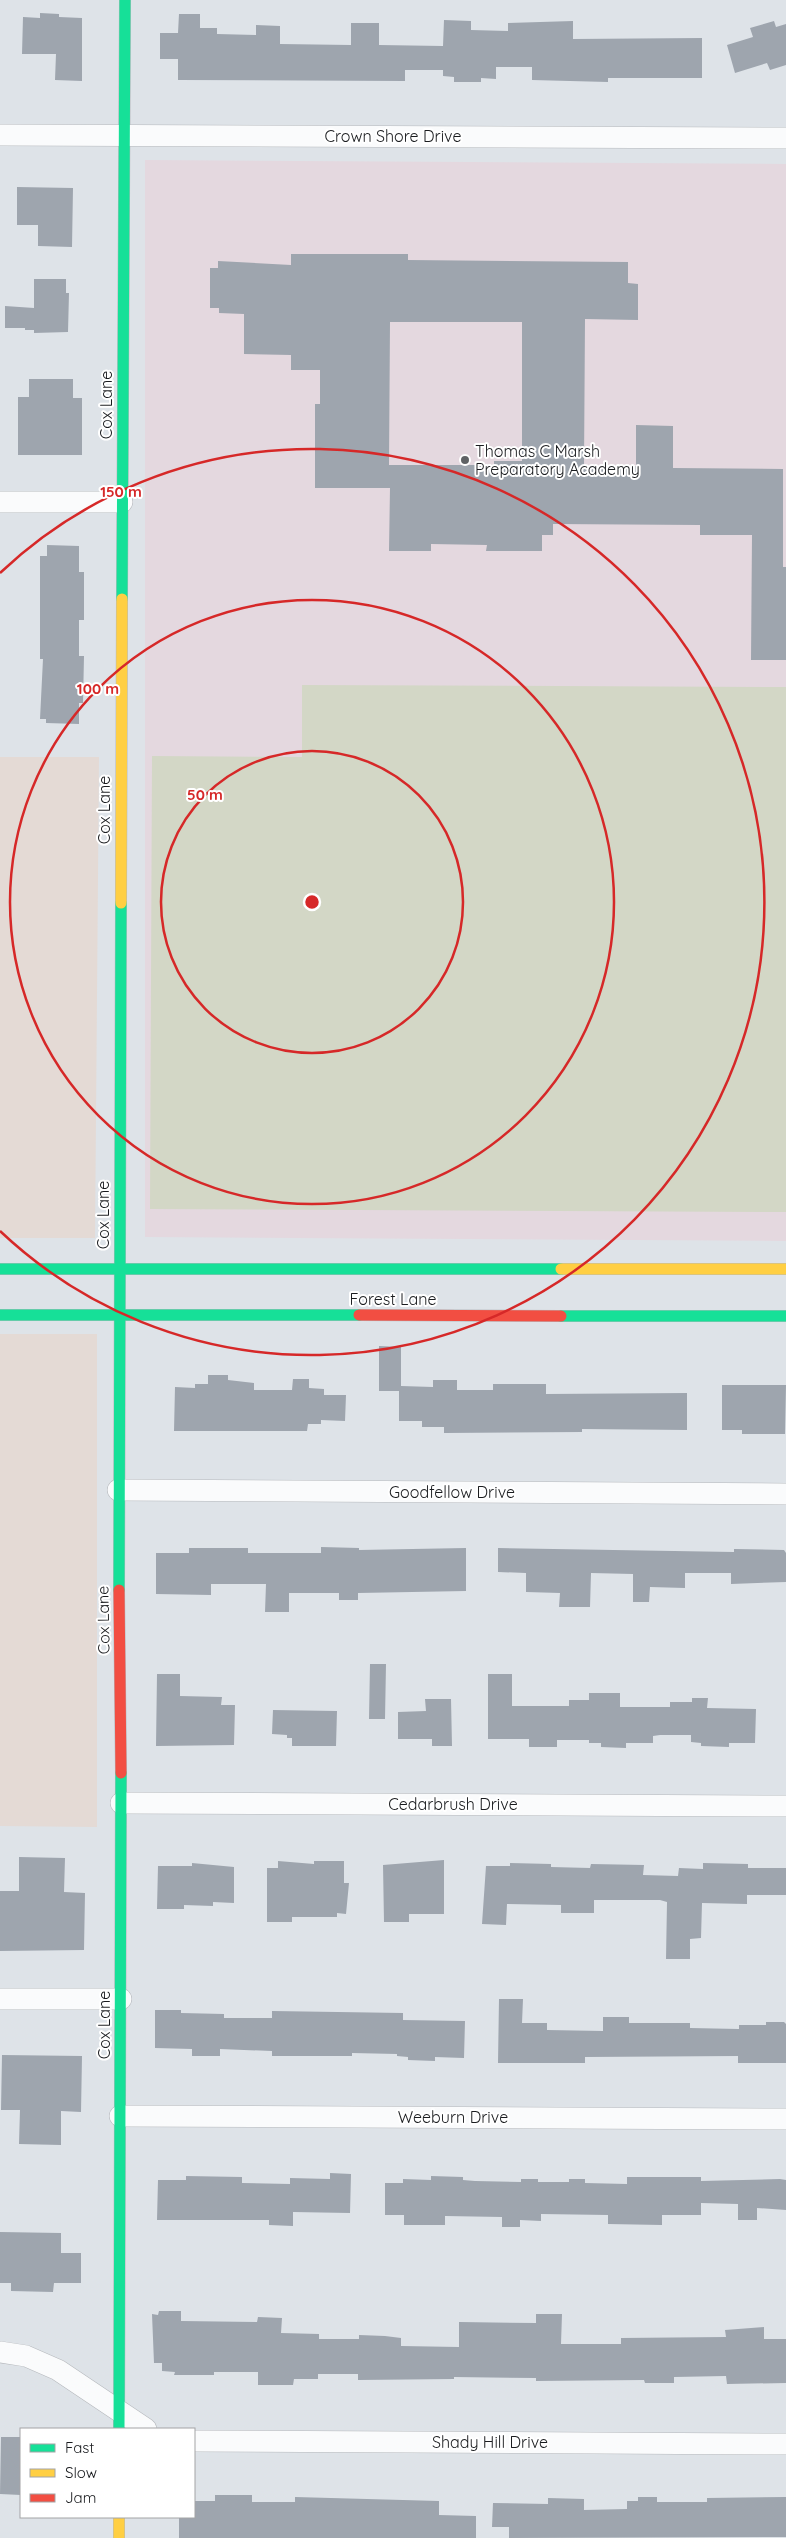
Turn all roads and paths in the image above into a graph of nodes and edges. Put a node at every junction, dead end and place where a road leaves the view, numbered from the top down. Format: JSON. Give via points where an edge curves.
{"nodes":[{"id":1,"x":125,"y":0,"type":"edge"},
{"id":2,"x":0,"y":135,"type":"edge"},
{"id":3,"x":123,"y":135,"type":"junction"},
{"id":4,"x":786,"y":138,"type":"edge"},
{"id":5,"x":0,"y":502,"type":"edge"},
{"id":6,"x":122,"y":502,"type":"junction"},
{"id":7,"x":0,"y":1269,"type":"edge"},
{"id":8,"x":119,"y":1269,"type":"junction"},
{"id":9,"x":786,"y":1269,"type":"edge"},
{"id":10,"x":119,"y":1314,"type":"junction"},
{"id":11,"x":0,"y":1315,"type":"edge"},
{"id":12,"x":786,"y":1316,"type":"edge"},
{"id":13,"x":118,"y":1490,"type":"junction"},
{"id":14,"x":786,"y":1494,"type":"edge"},
{"id":15,"x":121,"y":1803,"type":"junction"},
{"id":16,"x":786,"y":1806,"type":"edge"},
{"id":17,"x":0,"y":1999,"type":"edge"},
{"id":18,"x":121,"y":1999,"type":"junction"},
{"id":19,"x":120,"y":2116,"type":"junction"},
{"id":20,"x":786,"y":2119,"type":"edge"},
{"id":21,"x":0,"y":2352,"type":"edge"},
{"id":22,"x":119,"y":2420,"type":"edge"},
{"id":23,"x":143,"y":2428,"type":"edge"},
{"id":24,"x":195,"y":2441,"type":"edge"},
{"id":25,"x":786,"y":2444,"type":"edge"},
{"id":26,"x":119,"y":2518,"type":"edge"},
{"id":27,"x":119,"y":2538,"type":"edge"}],
"edges":[{"from":1,"to":3,"type":"street","name":"Cox Lane"},
{"from":2,"to":3,"type":"street","name":"Crown Shore Drive"},
{"from":3,"to":4,"type":"street","name":"Crown Shore Drive"},
{"from":3,"to":6,"type":"street","name":"Cox Lane"},
{"from":5,"to":6,"type":"street"},
{"from":6,"to":8,"type":"street","name":"Cox Lane"},
{"from":7,"to":8,"type":"street","name":"Forest Lane"},
{"from":8,"to":9,"type":"street","name":"Forest Lane"},
{"from":8,"to":10,"type":"street","name":"Cox Lane"},
{"from":10,"to":11,"type":"street","name":"Forest Lane"},
{"from":10,"to":12,"type":"street","name":"Forest Lane"},
{"from":10,"to":13,"type":"street","name":"Cox Lane"},
{"from":13,"to":14,"type":"street","name":"Goodfellow Drive"},
{"from":13,"to":15,"type":"street","name":"Cox Lane"},
{"from":15,"to":16,"type":"street","name":"Cedarbrush Drive"},
{"from":15,"to":18,"type":"street","name":"Cox Lane"},
{"from":17,"to":18,"type":"street"},
{"from":18,"to":19,"type":"street","name":"Cox Lane"},
{"from":19,"to":20,"type":"street","name":"Weeburn Drive"},
{"from":19,"to":22,"type":"street","name":"Cox Lane"},
{"from":21,"to":22,"type":"street","via":[[26,2356],[58,2370]]},
{"from":22,"to":23,"type":"street"},
{"from":24,"to":25,"type":"street","name":"Shady Hill Drive"},
{"from":26,"to":27,"type":"street"}]}
